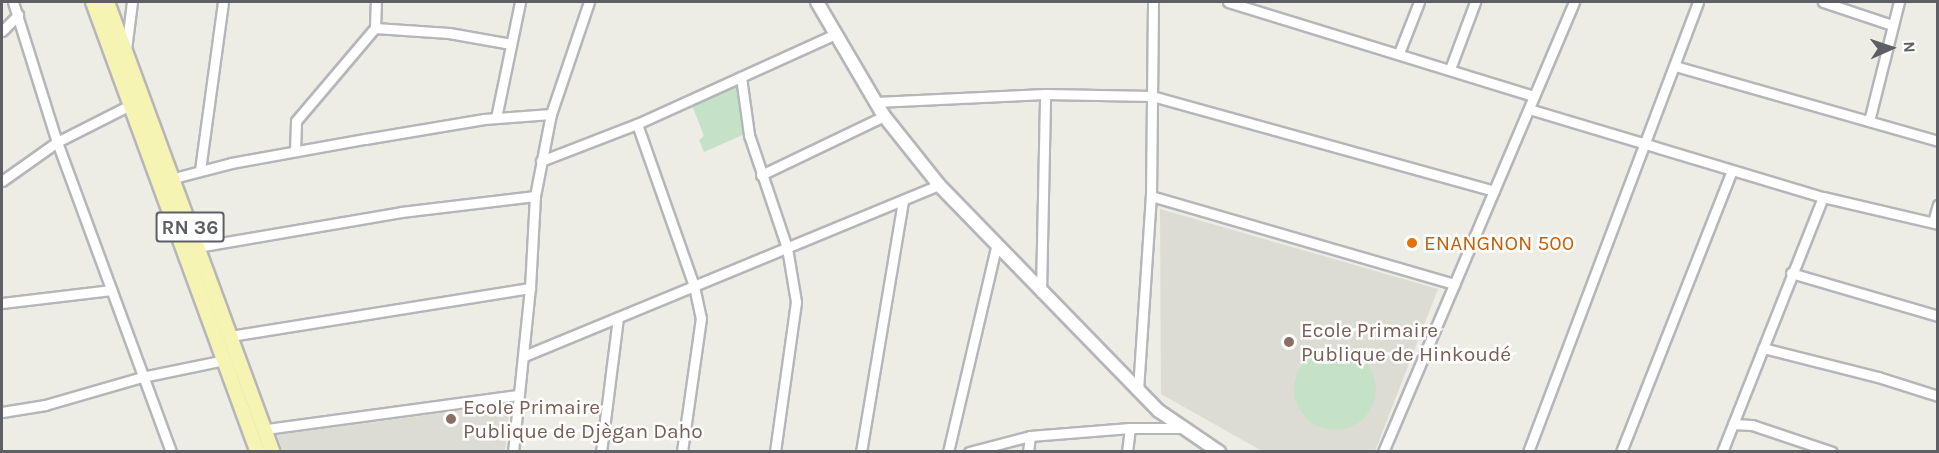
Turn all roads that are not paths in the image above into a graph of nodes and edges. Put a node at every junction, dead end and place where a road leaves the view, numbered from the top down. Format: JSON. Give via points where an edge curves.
{"nodes":[{"id":1,"x":13,"y":2,"type":"edge"},
{"id":2,"x":93,"y":2,"type":"edge"},
{"id":3,"x":107,"y":2,"type":"edge"},
{"id":4,"x":132,"y":2,"type":"edge"},
{"id":5,"x":223,"y":2,"type":"edge"},
{"id":6,"x":376,"y":2,"type":"edge"},
{"id":7,"x":520,"y":2,"type":"edge"},
{"id":8,"x":589,"y":2,"type":"edge"},
{"id":9,"x":817,"y":2,"type":"edge"},
{"id":10,"x":1153,"y":2,"type":"edge"},
{"id":11,"x":1228,"y":2,"type":"edge"},
{"id":12,"x":1419,"y":2,"type":"edge"},
{"id":13,"x":1475,"y":2,"type":"edge"},
{"id":14,"x":1574,"y":2,"type":"edge"},
{"id":15,"x":1698,"y":2,"type":"edge"},
{"id":16,"x":1823,"y":2,"type":"edge"},
{"id":17,"x":1899,"y":2,"type":"edge"},
{"id":18,"x":1259,"y":5,"type":"edge"},
{"id":19,"x":18,"y":15,"type":"junction"},
{"id":20,"x":1892,"y":25,"type":"junction"},
{"id":21,"x":375,"y":28,"type":"junction"},
{"id":22,"x":2,"y":31,"type":"edge"},
{"id":23,"x":835,"y":34,"type":"junction"},
{"id":24,"x":511,"y":44,"type":"junction"},
{"id":25,"x":126,"y":50,"type":"junction"},
{"id":26,"x":1399,"y":53,"type":"junction"},
{"id":27,"x":1675,"y":66,"type":"junction"},
{"id":28,"x":1450,"y":69,"type":"junction"},
{"id":29,"x":741,"y":77,"type":"junction"},
{"id":30,"x":1045,"y":94,"type":"junction"},
{"id":31,"x":1152,"y":96,"type":"junction"},
{"id":32,"x":1534,"y":96,"type":"junction"},
{"id":33,"x":876,"y":102,"type":"junction"},
{"id":34,"x":130,"y":105,"type":"junction"},
{"id":35,"x":1528,"y":109,"type":"junction"},
{"id":36,"x":551,"y":114,"type":"junction"},
{"id":37,"x":884,"y":116,"type":"junction"},
{"id":38,"x":496,"y":118,"type":"junction"},
{"id":39,"x":1869,"y":121,"type":"junction"},
{"id":40,"x":637,"y":124,"type":"junction"},
{"id":41,"x":1938,"y":141,"type":"edge"},
{"id":42,"x":57,"y":142,"type":"junction"},
{"id":43,"x":1643,"y":142,"type":"junction"},
{"id":44,"x":295,"y":151,"type":"junction"},
{"id":45,"x":541,"y":162,"type":"junction"},
{"id":46,"x":200,"y":170,"type":"junction"},
{"id":47,"x":1732,"y":170,"type":"junction"},
{"id":48,"x":761,"y":174,"type":"junction"},
{"id":49,"x":174,"y":178,"type":"junction"},
{"id":50,"x":2,"y":181,"type":"edge"},
{"id":51,"x":939,"y":186,"type":"junction"},
{"id":52,"x":1494,"y":192,"type":"junction"},
{"id":53,"x":534,"y":196,"type":"junction"},
{"id":54,"x":1151,"y":196,"type":"junction"},
{"id":55,"x":1823,"y":197,"type":"junction"},
{"id":56,"x":903,"y":200,"type":"junction"},
{"id":57,"x":1938,"y":206,"type":"edge"},
{"id":58,"x":1935,"y":223,"type":"edge"},
{"id":59,"x":197,"y":247,"type":"junction"},
{"id":60,"x":787,"y":248,"type":"junction"},
{"id":61,"x":996,"y":248,"type":"junction"},
{"id":62,"x":1791,"y":273,"type":"junction"},
{"id":63,"x":1454,"y":284,"type":"junction"},
{"id":64,"x":694,"y":286,"type":"junction"},
{"id":65,"x":530,"y":288,"type":"junction"},
{"id":66,"x":111,"y":290,"type":"junction"},
{"id":67,"x":1041,"y":294,"type":"junction"},
{"id":68,"x":2,"y":303,"type":"edge"},
{"id":69,"x":1938,"y":316,"type":"edge"},
{"id":70,"x":618,"y":318,"type":"junction"},
{"id":71,"x":230,"y":336,"type":"junction"},
{"id":72,"x":1763,"y":348,"type":"junction"},
{"id":73,"x":524,"y":356,"type":"junction"},
{"id":74,"x":225,"y":360,"type":"junction"},
{"id":75,"x":142,"y":377,"type":"junction"},
{"id":76,"x":1138,"y":390,"type":"junction"},
{"id":77,"x":519,"y":395,"type":"junction"},
{"id":78,"x":1938,"y":396,"type":"edge"},
{"id":79,"x":2,"y":412,"type":"edge"},
{"id":80,"x":1733,"y":424,"type":"junction"},
{"id":81,"x":1131,"y":428,"type":"junction"},
{"id":82,"x":1179,"y":428,"type":"junction"},
{"id":83,"x":266,"y":429,"type":"junction"},
{"id":84,"x":1030,"y":436,"type":"junction"},
{"id":85,"x":1210,"y":448,"type":"edge"},
{"id":86,"x":1384,"y":450,"type":"edge"},
{"id":87,"x":171,"y":452,"type":"edge"},
{"id":88,"x":258,"y":452,"type":"edge"},
{"id":89,"x":273,"y":452,"type":"edge"},
{"id":90,"x":513,"y":452,"type":"edge"},
{"id":91,"x":601,"y":452,"type":"edge"},
{"id":92,"x":682,"y":452,"type":"edge"},
{"id":93,"x":775,"y":452,"type":"edge"},
{"id":94,"x":861,"y":452,"type":"edge"},
{"id":95,"x":948,"y":452,"type":"edge"},
{"id":96,"x":969,"y":452,"type":"edge"},
{"id":97,"x":1028,"y":452,"type":"edge"},
{"id":98,"x":1127,"y":452,"type":"edge"},
{"id":99,"x":1219,"y":452,"type":"edge"},
{"id":100,"x":1395,"y":452,"type":"edge"},
{"id":101,"x":1528,"y":452,"type":"edge"},
{"id":102,"x":1621,"y":452,"type":"edge"},
{"id":103,"x":1722,"y":452,"type":"edge"},
{"id":104,"x":1832,"y":452,"type":"edge"}],
"edges":[{"from":1,"to":19,"type":"street"},
{"from":2,"to":34,"type":"main road","number":"RN 36"},
{"from":3,"to":25,"type":"main road","number":"RN 36"},
{"from":4,"to":25,"type":"street"},
{"from":5,"to":46,"type":"street"},
{"from":6,"to":21,"type":"street"},
{"from":7,"to":24,"type":"street"},
{"from":8,"to":36,"type":"street"},
{"from":9,"to":23,"type":"street"},
{"from":10,"to":31,"type":"street"},
{"from":11,"to":18,"type":"street"},
{"from":12,"to":26,"type":"street"},
{"from":13,"to":28,"type":"street"},
{"from":14,"to":32,"type":"street"},
{"from":15,"to":27,"type":"street"},
{"from":16,"to":20,"type":"street"},
{"from":17,"to":20,"type":"street"},
{"from":18,"to":26,"type":"street"},
{"from":19,"to":22,"type":"street"},
{"from":19,"to":42,"type":"street"},
{"from":20,"to":39,"type":"street"},
{"from":21,"to":24,"type":"street","via":[[449,33]]},
{"from":21,"to":44,"type":"street","via":[[300,116],[294,128]]},
{"from":23,"to":29,"type":"street"},
{"from":23,"to":33,"type":"street"},
{"from":24,"to":38,"type":"street"},
{"from":25,"to":49,"type":"main road","number":"RN 36"},
{"from":26,"to":28,"type":"street"},
{"from":27,"to":39,"type":"street"},
{"from":27,"to":43,"type":"street"},
{"from":28,"to":32,"type":"street"},
{"from":29,"to":40,"type":"street"},
{"from":29,"to":48,"type":"street","via":[[747,126]]},
{"from":30,"to":31,"type":"street"},
{"from":30,"to":33,"type":"street"},
{"from":30,"to":67,"type":"street"},
{"from":31,"to":52,"type":"street"},
{"from":31,"to":54,"type":"street"},
{"from":32,"to":35,"type":"street"},
{"from":33,"to":37,"type":"street"},
{"from":34,"to":42,"type":"street"},
{"from":34,"to":74,"type":"main road","number":"RN 36"},
{"from":35,"to":43,"type":"street"},
{"from":35,"to":52,"type":"street"},
{"from":36,"to":38,"type":"street"},
{"from":36,"to":45,"type":"street"},
{"from":37,"to":48,"type":"street"},
{"from":37,"to":51,"type":"street"},
{"from":38,"to":44,"type":"street"},
{"from":39,"to":41,"type":"street"},
{"from":40,"to":45,"type":"street"},
{"from":40,"to":64,"type":"street"},
{"from":42,"to":50,"type":"street"},
{"from":42,"to":66,"type":"street"},
{"from":43,"to":47,"type":"street"},
{"from":43,"to":101,"type":"street"},
{"from":44,"to":46,"type":"street"},
{"from":45,"to":53,"type":"street"},
{"from":46,"to":49,"type":"street"},
{"from":47,"to":55,"type":"street"},
{"from":47,"to":102,"type":"street"},
{"from":48,"to":60,"type":"street"},
{"from":49,"to":59,"type":"main road","number":"RN 36"},
{"from":51,"to":56,"type":"street"},
{"from":51,"to":61,"type":"street"},
{"from":52,"to":63,"type":"street"},
{"from":53,"to":59,"type":"street","via":[[401,212]]},
{"from":53,"to":65,"type":"street"},
{"from":54,"to":63,"type":"street"},
{"from":54,"to":76,"type":"street"},
{"from":55,"to":58,"type":"street"},
{"from":55,"to":62,"type":"street"},
{"from":56,"to":60,"type":"street"},
{"from":56,"to":94,"type":"street"},
{"from":57,"to":58,"type":"street"},
{"from":59,"to":71,"type":"main road","number":"RN 36"},
{"from":60,"to":64,"type":"street"},
{"from":60,"to":93,"type":"street","via":[[796,307]]},
{"from":61,"to":67,"type":"street"},
{"from":61,"to":95,"type":"street"},
{"from":62,"to":69,"type":"street"},
{"from":62,"to":72,"type":"street"},
{"from":63,"to":86,"type":"street"},
{"from":64,"to":70,"type":"street"},
{"from":64,"to":92,"type":"street","via":[[701,337]]},
{"from":65,"to":71,"type":"street"},
{"from":65,"to":73,"type":"street"},
{"from":66,"to":68,"type":"street"},
{"from":66,"to":75,"type":"street"},
{"from":67,"to":76,"type":"street"},
{"from":70,"to":73,"type":"street"},
{"from":70,"to":91,"type":"street"},
{"from":71,"to":83,"type":"main road","number":"RN 36"},
{"from":72,"to":78,"type":"street"},
{"from":72,"to":80,"type":"street"},
{"from":73,"to":77,"type":"street"},
{"from":74,"to":75,"type":"street"},
{"from":74,"to":88,"type":"main road","number":"RN 36"},
{"from":75,"to":79,"type":"street","via":[[45,405]]},
{"from":75,"to":87,"type":"street"},
{"from":76,"to":82,"type":"street"},
{"from":77,"to":83,"type":"street"},
{"from":77,"to":90,"type":"street"},
{"from":80,"to":103,"type":"street"},
{"from":80,"to":104,"type":"street","via":[[1752,424]]},
{"from":81,"to":82,"type":"street"},
{"from":81,"to":84,"type":"street"},
{"from":81,"to":98,"type":"street"},
{"from":82,"to":85,"type":"street"},
{"from":83,"to":89,"type":"main road","number":"RN 36"},
{"from":84,"to":96,"type":"street"},
{"from":84,"to":97,"type":"street"},
{"from":85,"to":99,"type":"street"},
{"from":86,"to":100,"type":"street"}]}
